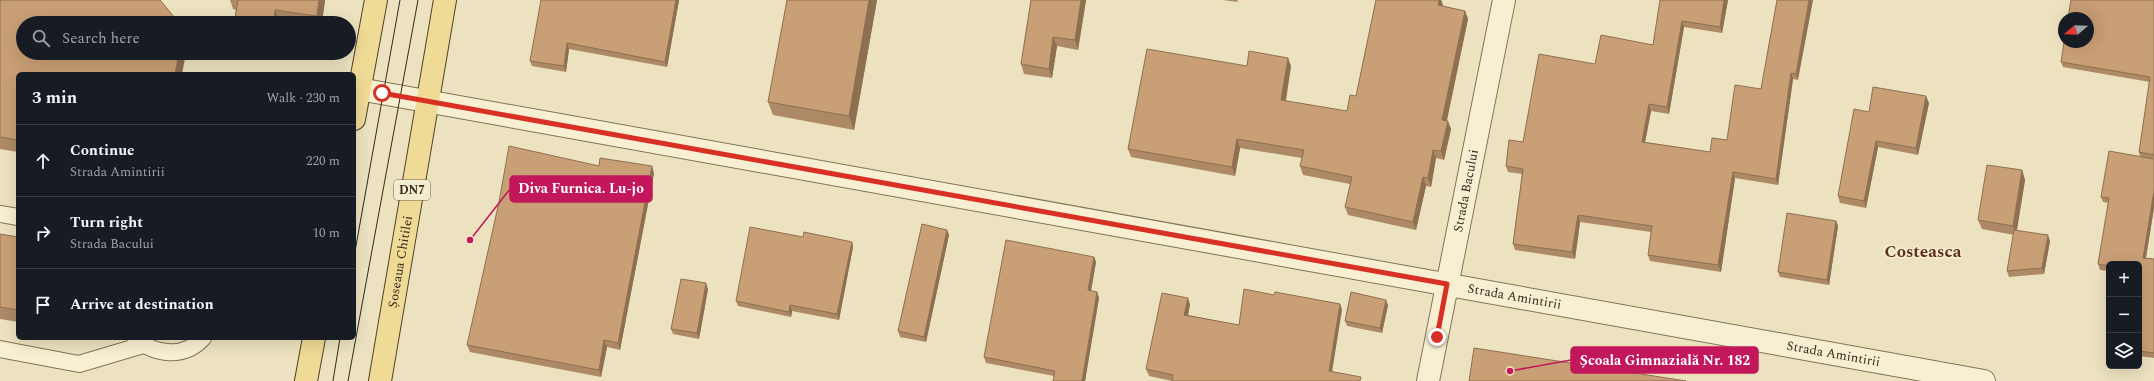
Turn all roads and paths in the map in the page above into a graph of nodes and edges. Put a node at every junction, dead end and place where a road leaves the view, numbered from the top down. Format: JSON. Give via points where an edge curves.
{"nodes":[{"id":1,"x":376,"y":0,"type":"edge"},
{"id":2,"x":445,"y":0,"type":"edge"},
{"id":3,"x":1504,"y":0,"type":"edge"},
{"id":4,"x":359,"y":89,"type":"junction"},
{"id":5,"x":427,"y":101,"type":"junction"},
{"id":6,"x":356,"y":107,"type":"edge"},
{"id":7,"x":0,"y":214,"type":"edge"},
{"id":8,"x":16,"y":217,"type":"edge"},
{"id":9,"x":1447,"y":284,"type":"junction"},
{"id":10,"x":201,"y":340,"type":"edge"},
{"id":11,"x":314,"y":340,"type":"edge"},
{"id":12,"x":139,"y":341,"type":"edge"},
{"id":13,"x":0,"y":349,"type":"edge"},
{"id":14,"x":306,"y":381,"type":"edge"},
{"id":15,"x":380,"y":381,"type":"edge"},
{"id":16,"x":1428,"y":381,"type":"edge"},
{"id":17,"x":1984,"y":381,"type":"edge"}],
"edges":[{"from":1,"to":4,"type":"main road"},
{"from":2,"to":5,"type":"main road","name":"Șoseaua Chitilei","number":"DN7"},
{"from":3,"to":9,"type":"street","name":"Strada Bacului"},
{"from":4,"to":5,"type":"street","name":"Strada Amintirii"},
{"from":4,"to":6,"type":"main road"},
{"from":5,"to":9,"type":"street","name":"Strada Amintirii"},
{"from":5,"to":15,"type":"main road","name":"Șoseaua Chitilei","number":"DN7"},
{"from":7,"to":8,"type":"lane"},
{"from":9,"to":16,"type":"street","name":"Strada Bacului"},
{"from":9,"to":17,"type":"street","name":"Strada Amintirii"},
{"from":10,"to":12,"type":"lane","via":[[185,350],[170,353],[156,351]]},
{"from":11,"to":14,"type":"main road"},
{"from":12,"to":13,"type":"lane","via":[[79,364]]}]}
